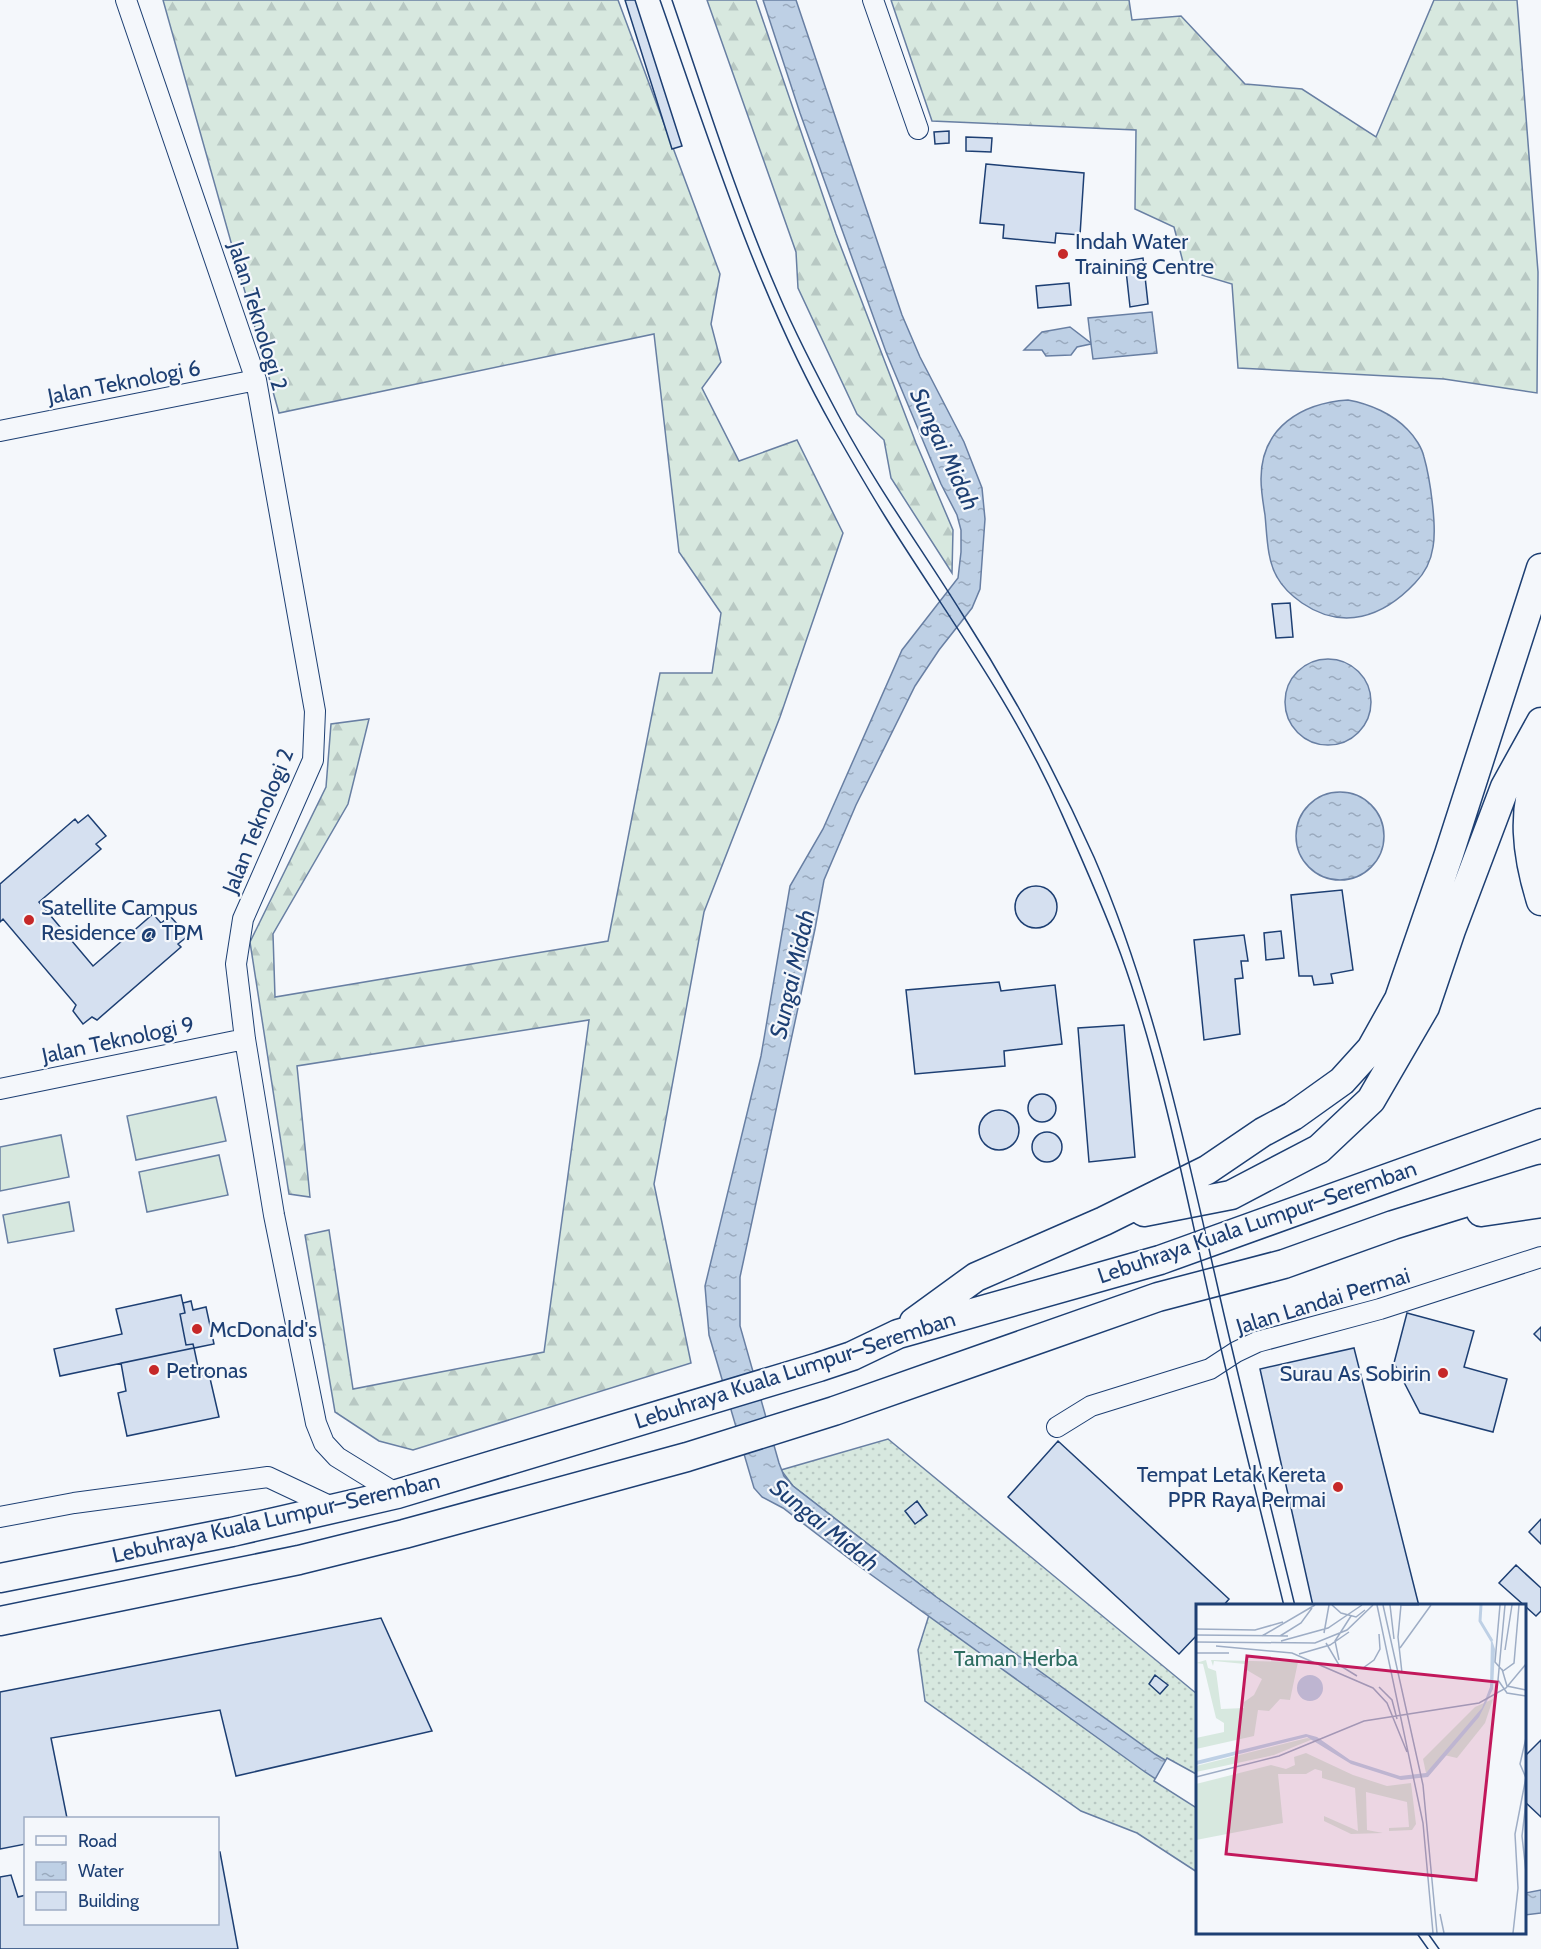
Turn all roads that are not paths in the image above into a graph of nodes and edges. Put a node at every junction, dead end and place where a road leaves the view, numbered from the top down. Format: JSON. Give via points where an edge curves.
{"nodes":[{"id":1,"x":126,"y":0,"type":"edge"},
{"id":2,"x":873,"y":0,"type":"edge"},
{"id":3,"x":918,"y":129,"type":"dead end"},
{"id":4,"x":256,"y":380,"type":"junction"},
{"id":5,"x":0,"y":430,"type":"edge"},
{"id":6,"x":1541,"y":568,"type":"edge"},
{"id":7,"x":1541,"y":722,"type":"edge"},
{"id":8,"x":1541,"y":764,"type":"edge"},
{"id":9,"x":1541,"y":901,"type":"edge"},
{"id":10,"x":246,"y":1039,"type":"junction"},
{"id":11,"x":0,"y":1089,"type":"edge"},
{"id":12,"x":1541,"y":1123,"type":"edge"},
{"id":13,"x":1541,"y":1179,"type":"edge"},
{"id":14,"x":1541,"y":1203,"type":"edge"},
{"id":15,"x":1104,"y":1221,"type":"junction"},
{"id":16,"x":1393,"y":1225,"type":"junction"},
{"id":17,"x":1541,"y":1257,"type":"edge"},
{"id":18,"x":898,"y":1334,"type":"junction"},
{"id":19,"x":1057,"y":1427,"type":"dead end"},
{"id":20,"x":397,"y":1494,"type":"junction"},
{"id":21,"x":336,"y":1509,"type":"junction"},
{"id":22,"x":0,"y":1517,"type":"edge"},
{"id":23,"x":0,"y":1578,"type":"edge"},
{"id":24,"x":0,"y":1621,"type":"edge"}],
"edges":[{"from":1,"to":4,"type":"street","name":"Jalan Teknologi 2"},
{"from":2,"to":3,"type":"street"},
{"from":4,"to":5,"type":"street","name":"Jalan Teknologi 6"},
{"from":4,"to":10,"type":"street","name":"Jalan Teknologi 2","via":[[315,711],[313,760],[243,919],[236,964]]},
{"from":6,"to":15,"type":"highway","via":[[1399,999],[1371,1049],[1342,1081],[1293,1116],[1207,1170]]},
{"from":7,"to":15,"type":"highway","via":[[1505,787],[1425,1008],[1371,1100],[1319,1149],[1232,1195]]},
{"from":8,"to":9,"type":"highway","via":[[1527,819],[1532,873]]},
{"from":10,"to":11,"type":"street","name":"Jalan Teknologi 9"},
{"from":10,"to":20,"type":"street","name":"Jalan Teknologi 2","via":[[274,1215],[316,1423],[324,1443],[337,1457]]},
{"from":12,"to":18,"type":"highway","name":"Lebuhraya Kuala Lumpur–Seremban","via":[[1160,1260]]},
{"from":13,"to":16,"type":"highway","name":"Lebuhraya Kuala Lumpur–Seremban"},
{"from":14,"to":16,"type":"highway"},
{"from":15,"to":18,"type":"highway","via":[[976,1277]]},
{"from":16,"to":24,"type":"highway","name":"Lebuhraya Kuala Lumpur–Seremban","via":[[1284,1264],[1158,1297],[834,1411],[687,1457],[310,1557]]},
{"from":17,"to":19,"type":"street","name":"Jalan Landai Permai","via":[[1380,1309],[1257,1342],[1210,1369],[1091,1406]]},
{"from":18,"to":20,"type":"highway","name":"Lebuhraya Kuala Lumpur–Seremban","via":[[819,1367]]},
{"from":20,"to":21,"type":"highway","name":"Lebuhraya Kuala Lumpur–Seremban"},
{"from":21,"to":22,"type":"street","via":[[268,1477]]},
{"from":21,"to":23,"type":"highway","name":"Lebuhraya Kuala Lumpur–Seremban"}]}
